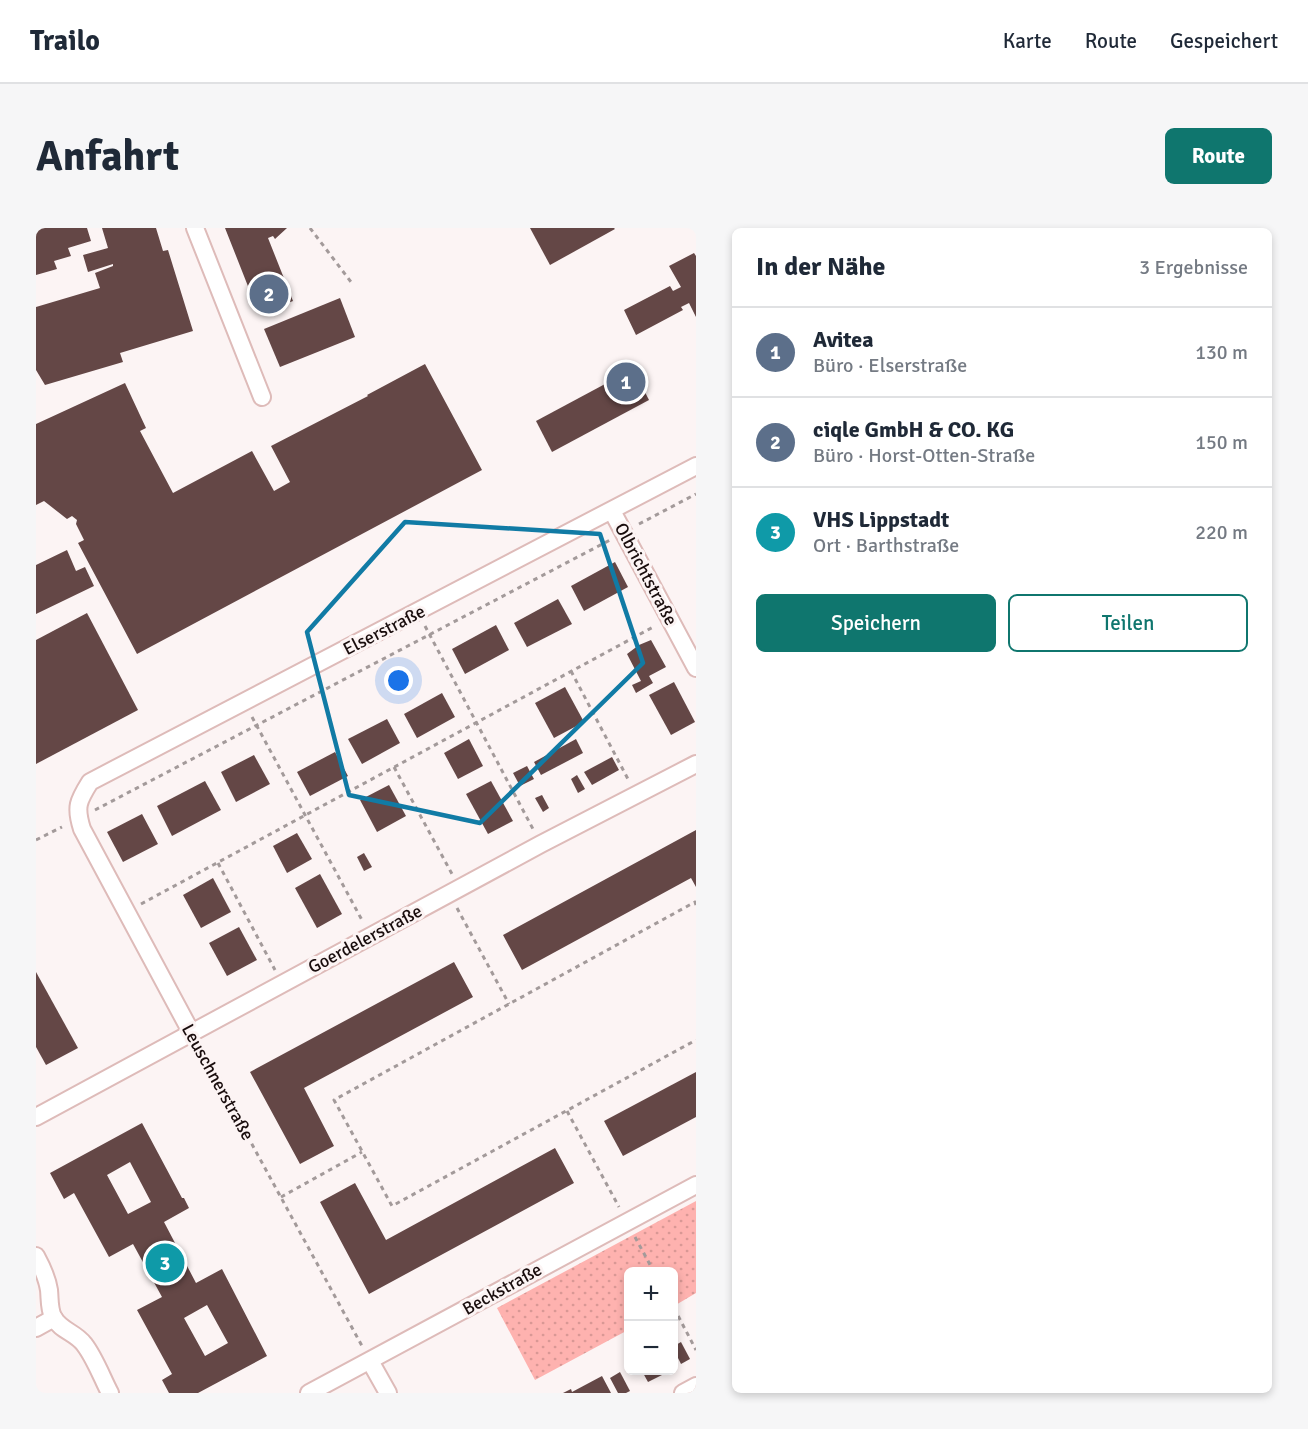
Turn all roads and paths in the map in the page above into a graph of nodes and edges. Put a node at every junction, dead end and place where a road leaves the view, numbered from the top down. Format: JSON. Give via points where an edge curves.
{"nodes":[{"id":1,"x":195,"y":228,"type":"edge"},
{"id":2,"x":310,"y":228,"type":"edge"},
{"id":3,"x":351,"y":282,"type":"dead end"},
{"id":4,"x":262,"y":397,"type":"dead end"},
{"id":5,"x":696,"y":466,"type":"edge"},
{"id":6,"x":696,"y":494,"type":"edge"},
{"id":7,"x":612,"y":510,"type":"junction"},
{"id":8,"x":624,"y":532,"type":"junction"},
{"id":9,"x":418,"y":612,"type":"junction"},
{"id":10,"x":669,"y":618,"type":"junction"},
{"id":11,"x":429,"y":635,"type":"junction"},
{"id":12,"x":696,"y":669,"type":"edge"},
{"id":13,"x":571,"y":671,"type":"junction"},
{"id":14,"x":244,"y":702,"type":"junction"},
{"id":15,"x":476,"y":722,"type":"junction"},
{"id":16,"x":256,"y":725,"type":"junction"},
{"id":17,"x":696,"y":764,"type":"edge"},
{"id":18,"x":394,"y":767,"type":"junction"},
{"id":19,"x":637,"y":794,"type":"junction"},
{"id":20,"x":79,"y":800,"type":"joint"},
{"id":21,"x":305,"y":816,"type":"junction"},
{"id":22,"x":79,"y":818,"type":"junction"},
{"id":23,"x":36,"y":840,"type":"edge"},
{"id":24,"x":541,"y":844,"type":"junction"},
{"id":25,"x":218,"y":863,"type":"junction"},
{"id":26,"x":455,"y":891,"type":"junction"},
{"id":27,"x":696,"y":905,"type":"edge"},
{"id":28,"x":126,"y":912,"type":"junction"},
{"id":29,"x":371,"y":937,"type":"junction"},
{"id":30,"x":283,"y":984,"type":"junction"},
{"id":31,"x":509,"y":1004,"type":"junction"},
{"id":32,"x":191,"y":1032,"type":"junction"},
{"id":33,"x":696,"y":1040,"type":"edge"},
{"id":34,"x":567,"y":1111,"type":"junction"},
{"id":35,"x":36,"y":1117,"type":"edge"},
{"id":36,"x":362,"y":1152,"type":"junction"},
{"id":37,"x":696,"y":1185,"type":"edge"},
{"id":38,"x":281,"y":1197,"type":"junction"},
{"id":39,"x":627,"y":1222,"type":"junction"},
{"id":40,"x":36,"y":1256,"type":"edge"},
{"id":41,"x":651,"y":1267,"type":"edge"},
{"id":42,"x":678,"y":1316,"type":"edge"},
{"id":43,"x":54,"y":1318,"type":"junction"},
{"id":44,"x":36,"y":1328,"type":"edge"},
{"id":45,"x":696,"y":1350,"type":"edge"},
{"id":46,"x":370,"y":1361,"type":"junction"},
{"id":47,"x":696,"y":1386,"type":"edge"},
{"id":48,"x":110,"y":1393,"type":"edge"},
{"id":49,"x":309,"y":1393,"type":"edge"},
{"id":50,"x":388,"y":1393,"type":"edge"},
{"id":51,"x":683,"y":1393,"type":"edge"}],
"edges":[{"from":1,"to":4,"type":"street"},
{"from":2,"to":3,"type":"path"},
{"from":5,"to":7,"type":"street","name":"Elserstraße"},
{"from":6,"to":8,"type":"path"},
{"from":7,"to":8,"type":"street","name":"Olbrichtstraße"},
{"from":7,"to":9,"type":"street","name":"Elserstraße"},
{"from":8,"to":10,"type":"street","name":"Olbrichtstraße"},
{"from":8,"to":11,"type":"path"},
{"from":9,"to":11,"type":"path"},
{"from":9,"to":14,"type":"street","name":"Elserstraße"},
{"from":10,"to":12,"type":"street","name":"Olbrichtstraße"},
{"from":10,"to":13,"type":"path"},
{"from":11,"to":15,"type":"path"},
{"from":11,"to":16,"type":"path"},
{"from":13,"to":15,"type":"path"},
{"from":13,"to":19,"type":"path"},
{"from":14,"to":16,"type":"path"},
{"from":14,"to":20,"type":"street","name":"Elserstraße","via":[[90,782]]},
{"from":15,"to":18,"type":"path"},
{"from":15,"to":24,"type":"path"},
{"from":16,"to":21,"type":"path"},
{"from":16,"to":22,"type":"path"},
{"from":17,"to":19,"type":"street","name":"Goerdelerstraße"},
{"from":18,"to":21,"type":"path"},
{"from":18,"to":26,"type":"path"},
{"from":19,"to":24,"type":"street","name":"Goerdelerstraße"},
{"from":20,"to":22,"type":"street","name":"Leuschnerstraße"},
{"from":21,"to":25,"type":"path"},
{"from":21,"to":29,"type":"path"},
{"from":22,"to":23,"type":"path"},
{"from":22,"to":28,"type":"street","name":"Leuschnerstraße"},
{"from":24,"to":26,"type":"street","name":"Goerdelerstraße"},
{"from":25,"to":28,"type":"path"},
{"from":25,"to":30,"type":"path"},
{"from":26,"to":29,"type":"street","name":"Goerdelerstraße"},
{"from":26,"to":31,"type":"path"},
{"from":27,"to":31,"type":"path","via":[[694,902]]},
{"from":28,"to":32,"type":"street","name":"Leuschnerstraße"},
{"from":29,"to":30,"type":"street","name":"Goerdelerstraße"},
{"from":30,"to":32,"type":"street","name":"Goerdelerstraße"},
{"from":31,"to":36,"type":"path","via":[[334,1100]]},
{"from":32,"to":35,"type":"street","name":"Goerdelerstraße"},
{"from":32,"to":38,"type":"path","name":"Leuschnerstraße"},
{"from":33,"to":34,"type":"path"},
{"from":34,"to":36,"type":"path","via":[[392,1206]]},
{"from":34,"to":39,"type":"path"},
{"from":36,"to":38,"type":"path"},
{"from":37,"to":39,"type":"street","name":"Beckstraße"},
{"from":38,"to":46,"type":"path","name":"Leuschnerstraße"},
{"from":39,"to":41,"type":"path"},
{"from":39,"to":46,"type":"street","name":"Beckstraße"},
{"from":40,"to":43,"type":"street","via":[[46,1274]]},
{"from":42,"to":45,"type":"path"},
{"from":43,"to":44,"type":"street"},
{"from":43,"to":48,"type":"street","via":[[60,1328],[84,1344]]},
{"from":46,"to":49,"type":"street","name":"Beckstraße"},
{"from":46,"to":50,"type":"street"},
{"from":47,"to":51,"type":"street"}]}
